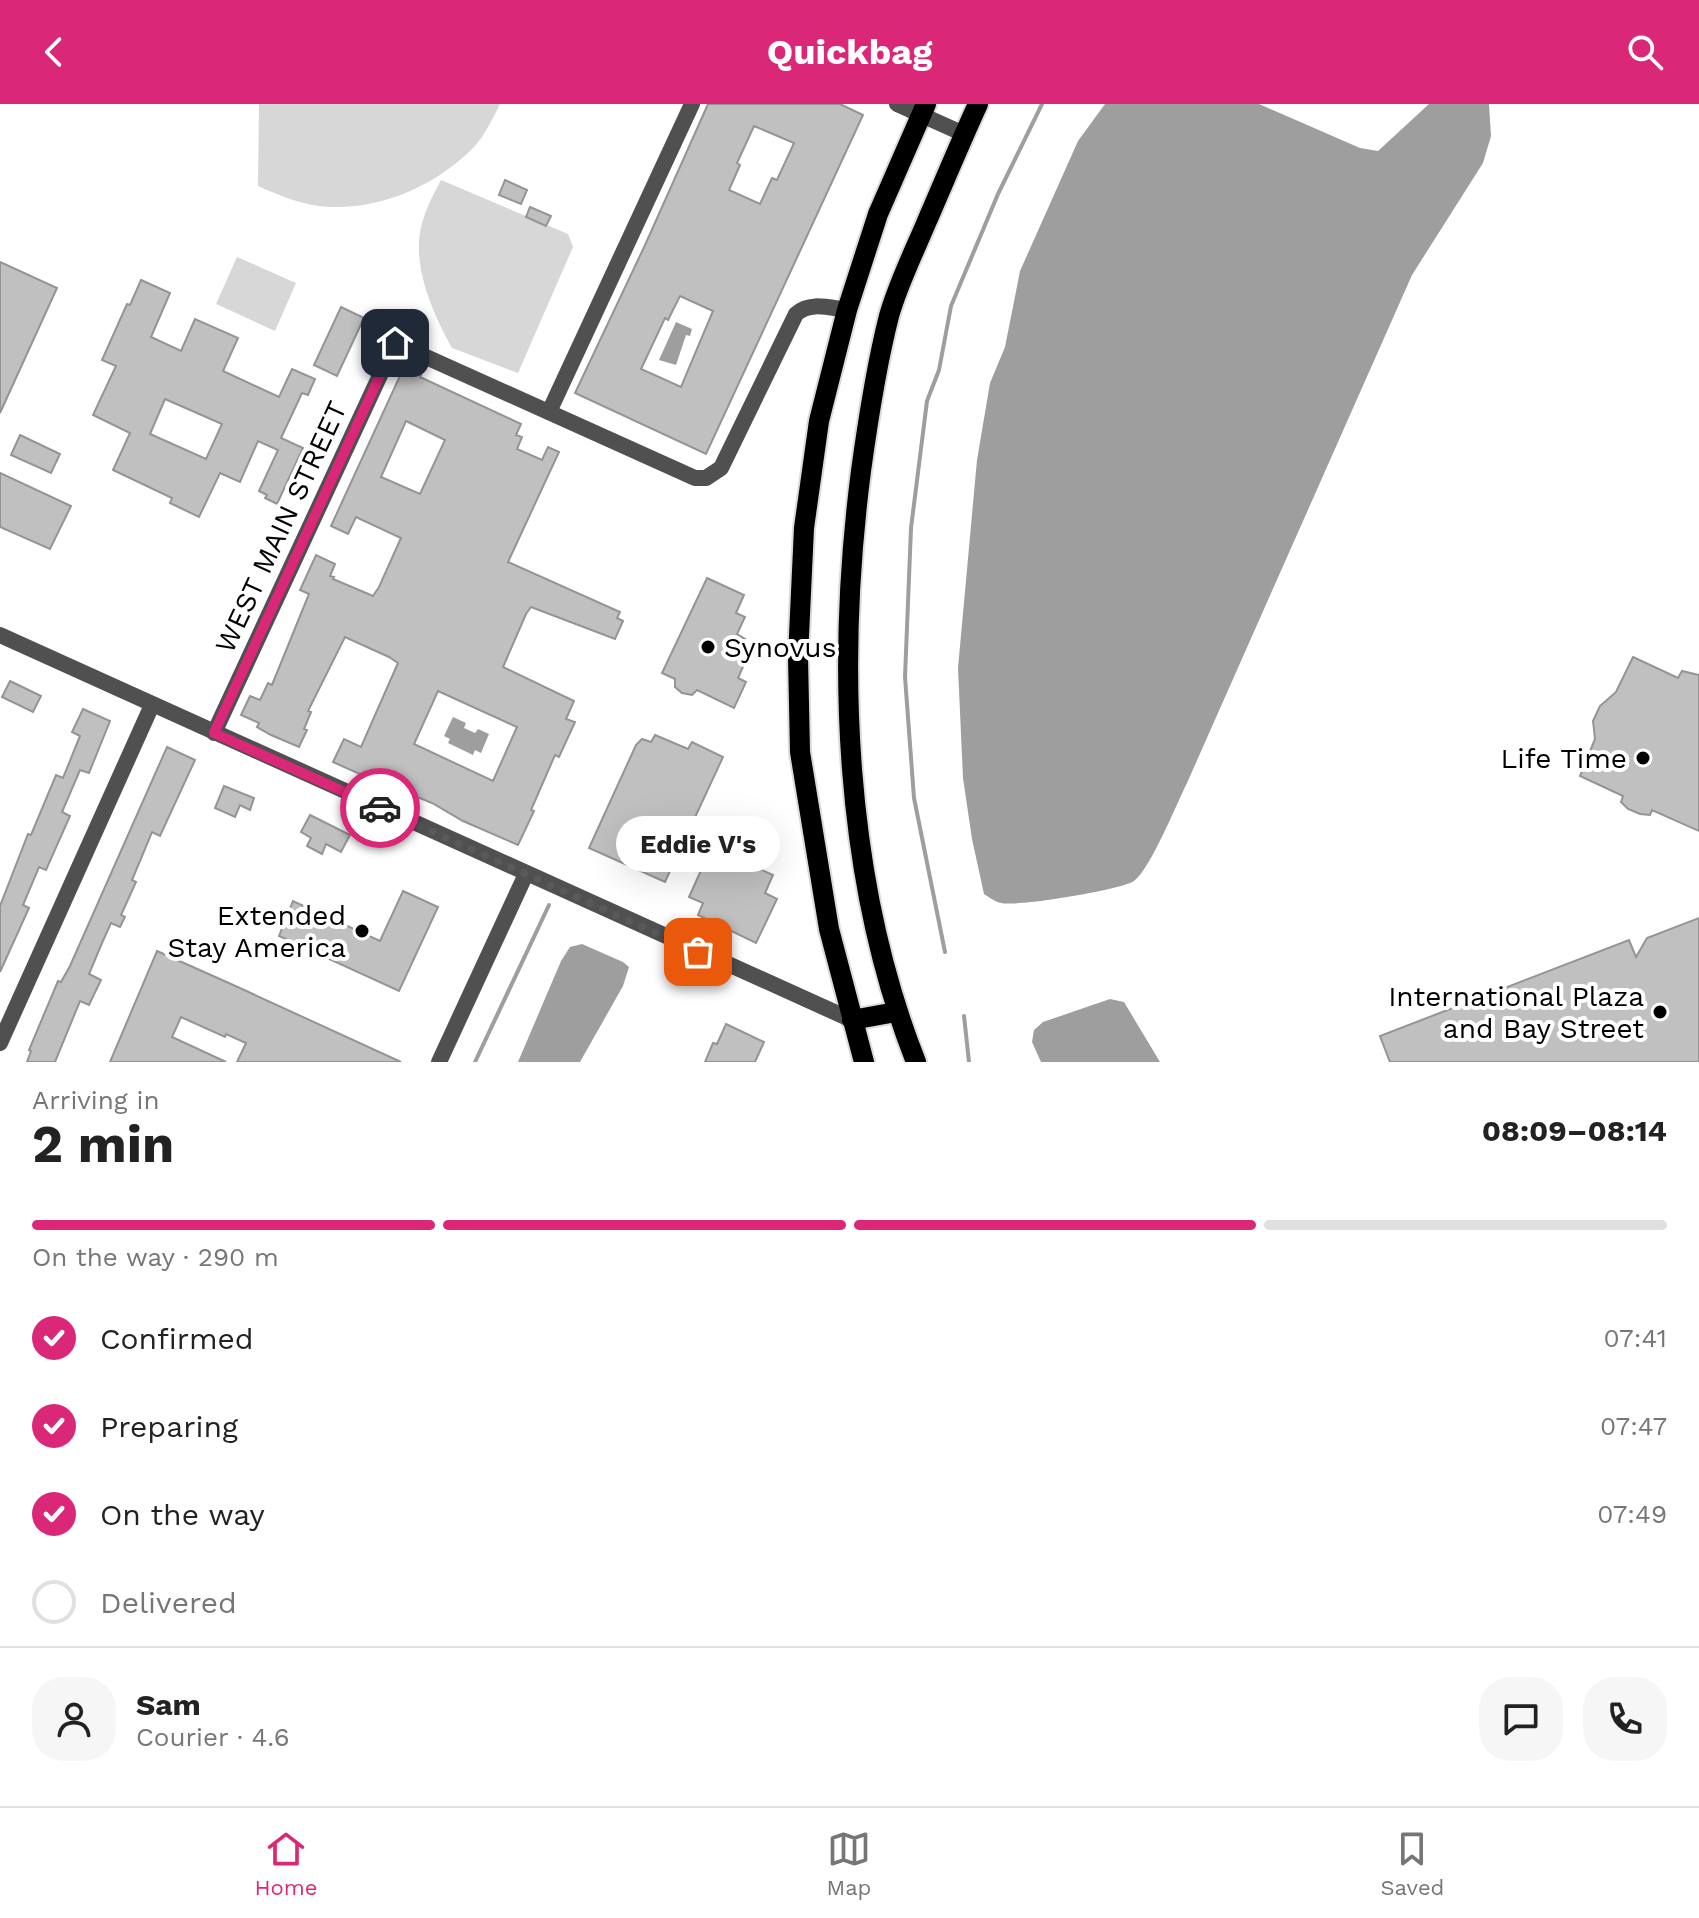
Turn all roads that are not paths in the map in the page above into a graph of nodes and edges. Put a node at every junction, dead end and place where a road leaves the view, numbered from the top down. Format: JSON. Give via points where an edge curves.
{"nodes":[{"id":1,"x":692,"y":104,"type":"edge"},
{"id":2,"x":897,"y":104,"type":"edge"},
{"id":3,"x":978,"y":104,"type":"edge"},
{"id":4,"x":923,"y":109,"type":"edge"},
{"id":5,"x":964,"y":134,"type":"junction"},
{"id":6,"x":847,"y":310,"type":"junction"},
{"id":7,"x":549,"y":412,"type":"junction"},
{"id":8,"x":0,"y":635,"type":"edge"},
{"id":9,"x":152,"y":705,"type":"junction"},
{"id":10,"x":214,"y":733,"type":"junction"},
{"id":11,"x":526,"y":874,"type":"junction"},
{"id":12,"x":896,"y":1012,"type":"junction"},
{"id":13,"x":852,"y":1020,"type":"junction"},
{"id":14,"x":0,"y":1043,"type":"edge"},
{"id":15,"x":439,"y":1062,"type":"edge"},
{"id":16,"x":864,"y":1062,"type":"edge"},
{"id":17,"x":916,"y":1062,"type":"edge"}],
"edges":[{"from":1,"to":7,"type":"street"},
{"from":2,"to":4,"type":"street"},
{"from":3,"to":5,"type":"main road"},
{"from":4,"to":5,"type":"street"},
{"from":4,"to":6,"type":"main road","via":[[878,214]]},
{"from":5,"to":12,"type":"main road","via":[[890,315],[853,529],[849,734],[877,937]]},
{"from":6,"to":7,"type":"street","via":[[814,306],[796,314],[714,475],[695,478]]},
{"from":6,"to":13,"type":"main road","via":[[819,421],[805,515],[798,657],[800,752],[829,929]]},
{"from":7,"to":10,"type":"street","name":"WEST MAIN STREET","via":[[395,343]]},
{"from":8,"to":9,"type":"street"},
{"from":9,"to":10,"type":"street"},
{"from":9,"to":14,"type":"street"},
{"from":10,"to":11,"type":"street"},
{"from":11,"to":13,"type":"street"},
{"from":11,"to":15,"type":"street"},
{"from":12,"to":13,"type":"main road"},
{"from":12,"to":17,"type":"main road"},
{"from":13,"to":16,"type":"main road"}]}
